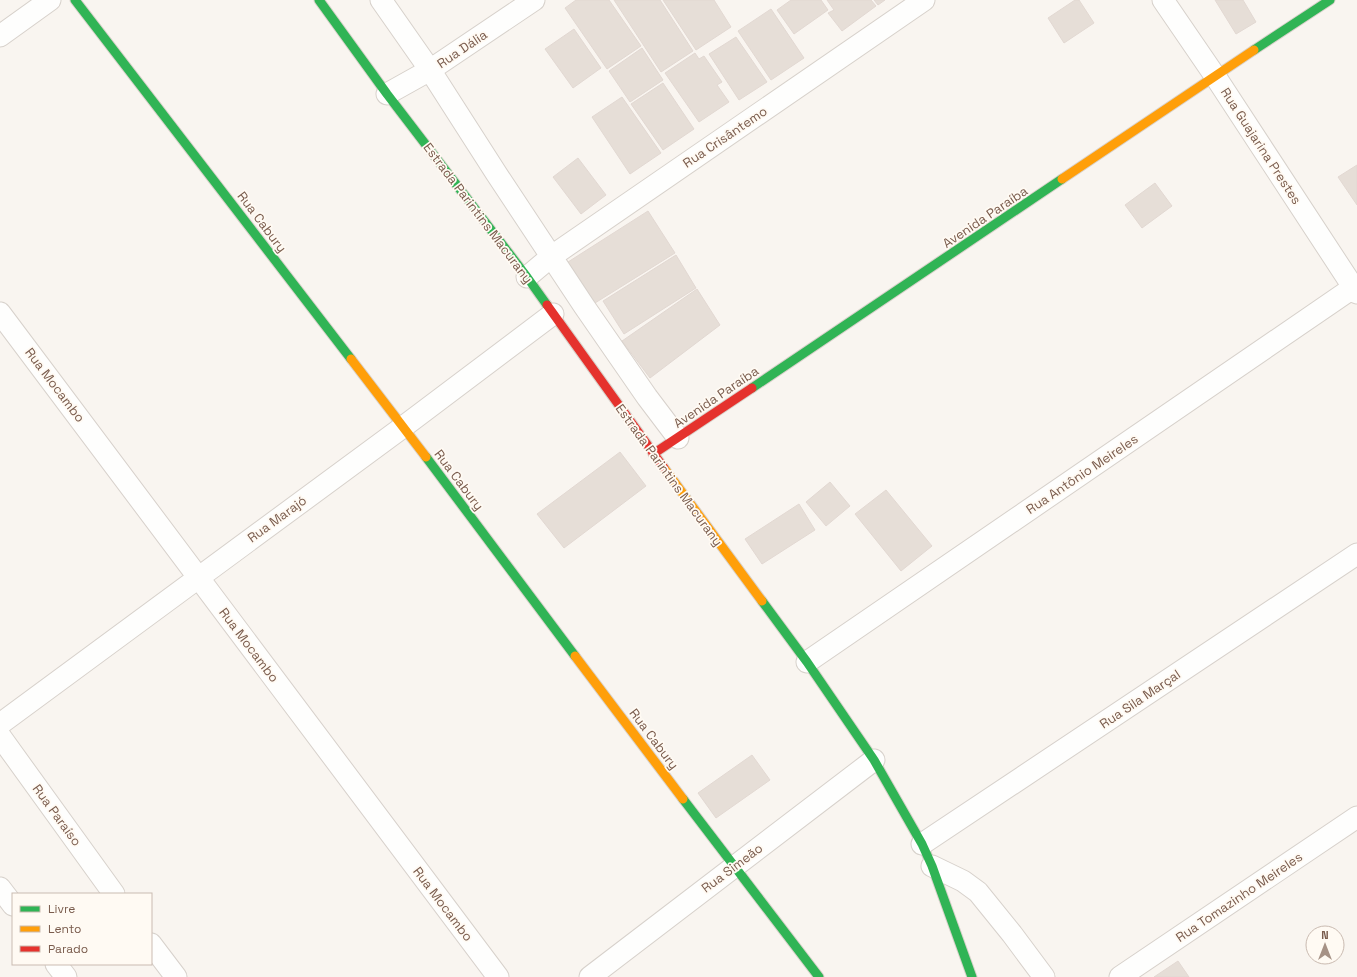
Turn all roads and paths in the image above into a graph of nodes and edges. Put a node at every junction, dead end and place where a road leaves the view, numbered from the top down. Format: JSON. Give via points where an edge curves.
{"nodes":[{"id":1,"x":50,"y":0,"type":"edge"},
{"id":2,"x":75,"y":0,"type":"edge"},
{"id":3,"x":319,"y":0,"type":"edge"},
{"id":4,"x":381,"y":0,"type":"edge"},
{"id":5,"x":534,"y":0,"type":"edge"},
{"id":6,"x":924,"y":0,"type":"edge"},
{"id":7,"x":1163,"y":0,"type":"edge"},
{"id":8,"x":1330,"y":0,"type":"edge"},
{"id":9,"x":0,"y":36,"type":"edge"},
{"id":10,"x":430,"y":70,"type":"junction"},
{"id":11,"x":1215,"y":76,"type":"junction"},
{"id":12,"x":387,"y":94,"type":"junction"},
{"id":13,"x":552,"y":256,"type":"junction"},
{"id":14,"x":527,"y":277,"type":"junction"},
{"id":15,"x":1356,"y":289,"type":"edge"},
{"id":16,"x":0,"y":313,"type":"edge"},
{"id":17,"x":553,"y":314,"type":"junction"},
{"id":18,"x":403,"y":427,"type":"junction"},
{"id":19,"x":678,"y":438,"type":"junction"},
{"id":20,"x":653,"y":454,"type":"junction"},
{"id":21,"x":1357,"y":554,"type":"edge"},
{"id":22,"x":198,"y":577,"type":"junction"},
{"id":23,"x":807,"y":662,"type":"junction"},
{"id":24,"x":0,"y":724,"type":"edge"},
{"id":25,"x":0,"y":736,"type":"edge"},
{"id":26,"x":874,"y":760,"type":"junction"},
{"id":27,"x":1357,"y":817,"type":"edge"},
{"id":28,"x":922,"y":844,"type":"junction"},
{"id":29,"x":734,"y":866,"type":"junction"},
{"id":30,"x":932,"y":866,"type":"junction"},
{"id":31,"x":0,"y":888,"type":"edge"},
{"id":32,"x":113,"y":893,"type":"edge"},
{"id":33,"x":12,"y":904,"type":"edge"},
{"id":34,"x":152,"y":945,"type":"edge"},
{"id":35,"x":57,"y":965,"type":"edge"},
{"id":36,"x":66,"y":977,"type":"edge"},
{"id":37,"x":176,"y":977,"type":"edge"},
{"id":38,"x":498,"y":977,"type":"edge"},
{"id":39,"x":590,"y":977,"type":"edge"},
{"id":40,"x":819,"y":977,"type":"edge"},
{"id":41,"x":972,"y":977,"type":"edge"},
{"id":42,"x":1044,"y":977,"type":"edge"},
{"id":43,"x":1120,"y":977,"type":"edge"}],
"edges":[{"from":1,"to":9,"type":"street"},
{"from":2,"to":18,"type":"street","name":"Rua Cabury"},
{"from":3,"to":12,"type":"street","name":"Estrada Parintins Macurany"},
{"from":4,"to":10,"type":"street"},
{"from":5,"to":10,"type":"street","name":"Rua Dália"},
{"from":6,"to":13,"type":"street","name":"Rua Crisântemo"},
{"from":7,"to":11,"type":"street","name":"Rua Guajarina Prestes"},
{"from":8,"to":11,"type":"street","name":"Avenida Paraíba"},
{"from":10,"to":12,"type":"street","name":"Rua Dália"},
{"from":10,"to":13,"type":"street"},
{"from":11,"to":15,"type":"street","name":"Rua Guajarina Prestes"},
{"from":11,"to":19,"type":"street","name":"Avenida Paraíba"},
{"from":12,"to":14,"type":"street","name":"Estrada Parintins Macurany"},
{"from":13,"to":14,"type":"street","name":"Rua Crisântemo"},
{"from":13,"to":19,"type":"street","via":[[647,398]]},
{"from":14,"to":17,"type":"street","name":"Estrada Parintins Macurany"},
{"from":15,"to":23,"type":"street","name":"Rua Antônio Meireles"},
{"from":16,"to":22,"type":"street","name":"Rua Mocambo"},
{"from":17,"to":18,"type":"street","name":"Rua Marajó"},
{"from":17,"to":20,"type":"street","name":"Estrada Parintins Macurany"},
{"from":18,"to":22,"type":"street","name":"Rua Marajó"},
{"from":18,"to":29,"type":"street","name":"Rua Cabury"},
{"from":19,"to":20,"type":"street","name":"Avenida Paraíba"},
{"from":20,"to":23,"type":"street","name":"Estrada Parintins Macurany"},
{"from":21,"to":28,"type":"street","name":"Rua Sila Marçal"},
{"from":22,"to":24,"type":"street","name":"Rua Marajó"},
{"from":22,"to":38,"type":"street","name":"Rua Mocambo"},
{"from":23,"to":26,"type":"street","name":"Estrada Parintins Macurany"},
{"from":25,"to":32,"type":"street","name":"Rua Paraíso"},
{"from":26,"to":28,"type":"street","name":"Estrada Parintins Macurany"},
{"from":26,"to":29,"type":"street","name":"Rua Simeão"},
{"from":27,"to":43,"type":"street","name":"Rua Tomazinho Meireles"},
{"from":28,"to":30,"type":"street","name":"Estrada Parintins Macurany"},
{"from":29,"to":39,"type":"street","name":"Rua Simeão"},
{"from":29,"to":40,"type":"street","name":"Rua Cabury"},
{"from":30,"to":41,"type":"street","name":"Estrada Parintins Macurany"},
{"from":30,"to":42,"type":"street","via":[[963,881],[978,892]]},
{"from":31,"to":33,"type":"street"},
{"from":34,"to":37,"type":"street"},
{"from":35,"to":36,"type":"street"}]}
